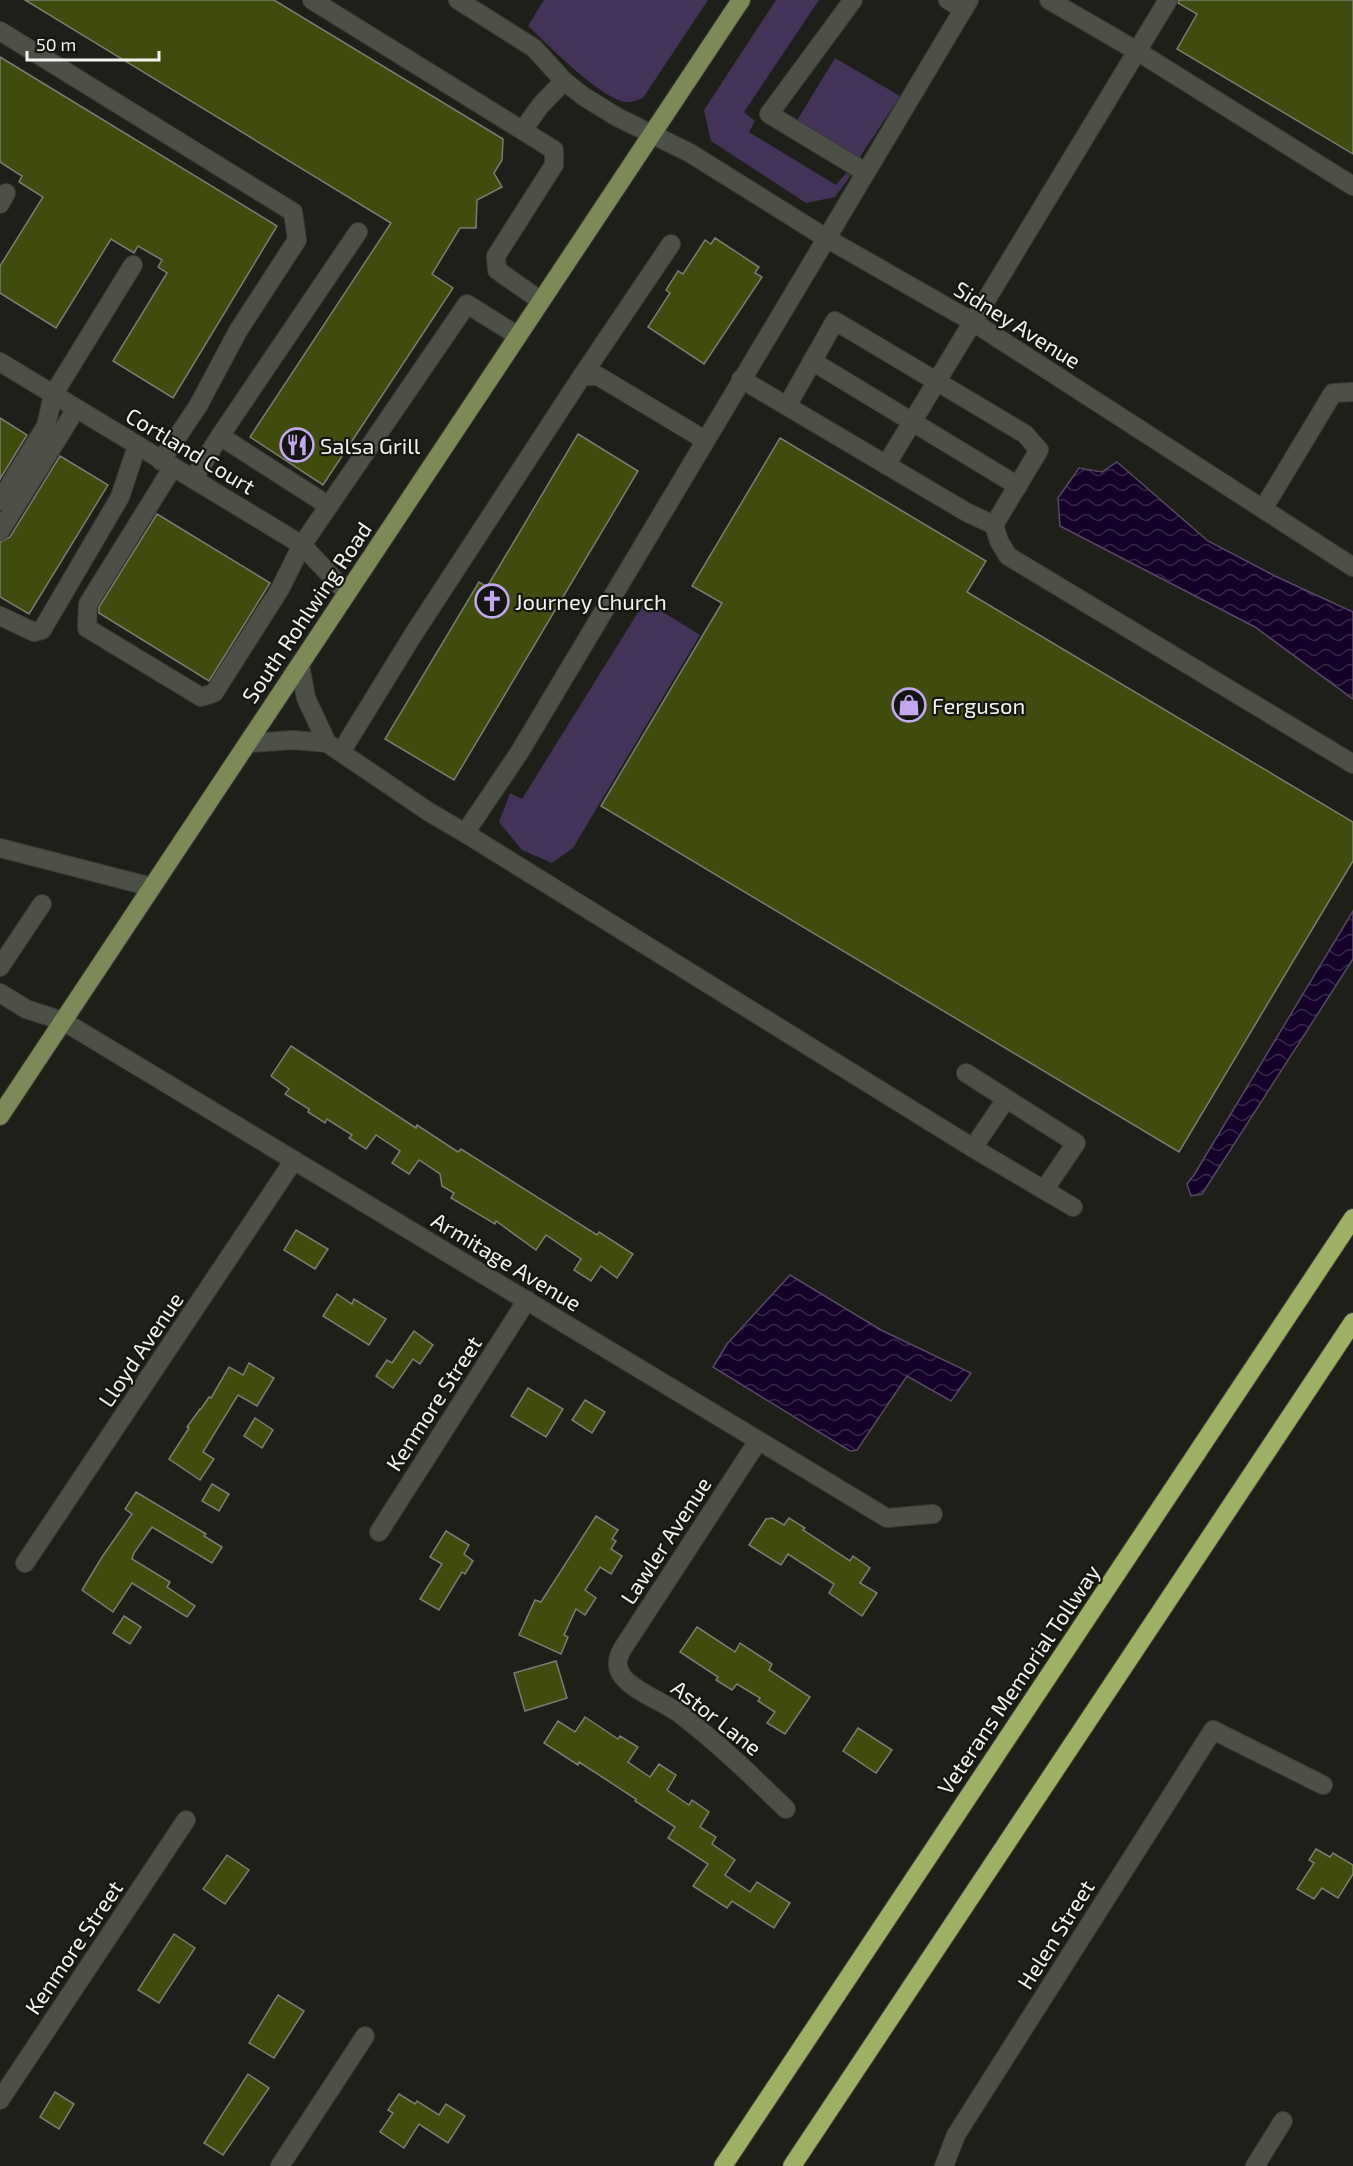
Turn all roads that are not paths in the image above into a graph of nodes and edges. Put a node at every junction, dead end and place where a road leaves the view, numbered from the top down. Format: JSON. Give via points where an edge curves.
{"nodes":[{"id":1,"x":312,"y":0,"type":"edge"},
{"id":2,"x":458,"y":0,"type":"edge"},
{"id":3,"x":741,"y":0,"type":"edge"},
{"id":4,"x":853,"y":0,"type":"edge"},
{"id":5,"x":1049,"y":0,"type":"edge"},
{"id":6,"x":1168,"y":0,"type":"edge"},
{"id":7,"x":960,"y":3,"type":"edge"},
{"id":8,"x":0,"y":31,"type":"edge"},
{"id":9,"x":1137,"y":51,"type":"junction"},
{"id":10,"x":564,"y":81,"type":"junction"},
{"id":11,"x":523,"y":130,"type":"junction"},
{"id":12,"x":652,"y":134,"type":"junction"},
{"id":13,"x":865,"y":172,"type":"junction"},
{"id":14,"x":1353,"y":186,"type":"edge"},
{"id":15,"x":358,"y":232,"type":"dead end"},
{"id":16,"x":826,"y":237,"type":"junction"},
{"id":17,"x":671,"y":244,"type":"dead end"},
{"id":18,"x":133,"y":265,"type":"dead end"},
{"id":19,"x":541,"y":301,"type":"junction"},
{"id":20,"x":973,"y":322,"type":"junction"},
{"id":21,"x":518,"y":336,"type":"junction"},
{"id":22,"x":812,"y":361,"type":"junction"},
{"id":23,"x":0,"y":362,"type":"edge"},
{"id":24,"x":582,"y":376,"type":"junction"},
{"id":25,"x":741,"y":379,"type":"junction"},
{"id":26,"x":936,"y":381,"type":"junction"},
{"id":27,"x":1353,"y":392,"type":"edge"},
{"id":28,"x":53,"y":395,"type":"junction"},
{"id":29,"x":787,"y":406,"type":"junction"},
{"id":30,"x":76,"y":409,"type":"junction"},
{"id":31,"x":911,"y":422,"type":"junction"},
{"id":32,"x":220,"y":436,"type":"junction"},
{"id":33,"x":705,"y":440,"type":"junction"},
{"id":34,"x":137,"y":446,"type":"junction"},
{"id":35,"x":167,"y":464,"type":"junction"},
{"id":36,"x":886,"y":465,"type":"junction"},
{"id":37,"x":193,"y":479,"type":"junction"},
{"id":38,"x":1018,"y":486,"type":"junction"},
{"id":39,"x":0,"y":501,"type":"edge"},
{"id":40,"x":329,"y":506,"type":"junction"},
{"id":41,"x":1263,"y":509,"type":"junction"},
{"id":42,"x":994,"y":525,"type":"junction"},
{"id":43,"x":0,"y":531,"type":"edge"},
{"id":44,"x":302,"y":545,"type":"junction"},
{"id":45,"x":1353,"y":567,"type":"edge"},
{"id":46,"x":347,"y":593,"type":"junction"},
{"id":47,"x":0,"y":616,"type":"edge"},
{"id":48,"x":300,"y":665,"type":"junction"},
{"id":49,"x":248,"y":743,"type":"junction"},
{"id":50,"x":334,"y":747,"type":"junction"},
{"id":51,"x":1353,"y":764,"type":"edge"},
{"id":52,"x":465,"y":833,"type":"junction"},
{"id":53,"x":0,"y":848,"type":"edge"},
{"id":54,"x":152,"y":887,"type":"junction"},
{"id":55,"x":42,"y":904,"type":"dead end"},
{"id":56,"x":0,"y":967,"type":"edge"},
{"id":57,"x":0,"y":993,"type":"edge"},
{"id":58,"x":63,"y":1021,"type":"junction"},
{"id":59,"x":966,"y":1073,"type":"dead end"},
{"id":60,"x":1006,"y":1099,"type":"junction"},
{"id":61,"x":0,"y":1116,"type":"edge"},
{"id":62,"x":974,"y":1148,"type":"junction"},
{"id":63,"x":294,"y":1161,"type":"junction"},
{"id":64,"x":1044,"y":1190,"type":"junction"},
{"id":65,"x":1073,"y":1207,"type":"dead end"},
{"id":66,"x":1353,"y":1207,"type":"edge"},
{"id":67,"x":1353,"y":1218,"type":"edge"},
{"id":68,"x":1312,"y":1280,"type":"junction"},
{"id":69,"x":527,"y":1300,"type":"junction"},
{"id":70,"x":1353,"y":1322,"type":"edge"},
{"id":71,"x":758,"y":1441,"type":"junction"},
{"id":72,"x":933,"y":1514,"type":"dead end"},
{"id":73,"x":379,"y":1532,"type":"dead end"},
{"id":74,"x":25,"y":1563,"type":"dead end"},
{"id":75,"x":617,"y":1666,"type":"joint"},
{"id":76,"x":1323,"y":1785,"type":"dead end"},
{"id":77,"x":786,"y":1809,"type":"dead end"},
{"id":78,"x":186,"y":1820,"type":"dead end"},
{"id":79,"x":365,"y":2036,"type":"dead end"},
{"id":80,"x":0,"y":2100,"type":"edge"},
{"id":81,"x":1283,"y":2121,"type":"dead end"},
{"id":82,"x":280,"y":2166,"type":"edge"},
{"id":83,"x":723,"y":2166,"type":"edge"},
{"id":84,"x":792,"y":2166,"type":"edge"},
{"id":85,"x":944,"y":2166,"type":"edge"},
{"id":86,"x":1255,"y":2166,"type":"edge"}],
"edges":[{"from":1,"to":11,"type":"street"},
{"from":2,"to":10,"type":"street","name":"Sidney Avenue","via":[[534,48]]},
{"from":3,"to":12,"type":"main road","name":"South Rohlwing Road"},
{"from":4,"to":13,"type":"street","via":[[769,114]]},
{"from":5,"to":9,"type":"street"},
{"from":6,"to":9,"type":"street"},
{"from":7,"to":13,"type":"street"},
{"from":8,"to":35,"type":"street","via":[[293,212],[297,240],[238,332]]},
{"from":9,"to":14,"type":"street"},
{"from":9,"to":20,"type":"street"},
{"from":10,"to":11,"type":"street"},
{"from":10,"to":12,"type":"street","name":"Sidney Avenue","via":[[617,117]]},
{"from":11,"to":19,"type":"street","via":[[554,150],[554,165],[496,256],[496,263],[497,270]]},
{"from":12,"to":16,"type":"street","name":"Sidney Avenue","via":[[690,153]]},
{"from":12,"to":19,"type":"main road","name":"South Rohlwing Road"},
{"from":13,"to":16,"type":"street"},
{"from":15,"to":32,"type":"street"},
{"from":16,"to":20,"type":"street","name":"Sidney Avenue"},
{"from":16,"to":25,"type":"street"},
{"from":17,"to":24,"type":"street"},
{"from":18,"to":28,"type":"street"},
{"from":19,"to":21,"type":"main road","name":"South Rohlwing Road"},
{"from":20,"to":26,"type":"street"},
{"from":20,"to":41,"type":"street","name":"Sidney Avenue"},
{"from":21,"to":40,"type":"street","via":[[467,304]]},
{"from":21,"to":46,"type":"main road","name":"South Rohlwing Road"},
{"from":22,"to":26,"type":"street","via":[[836,321]]},
{"from":22,"to":29,"type":"street"},
{"from":22,"to":31,"type":"street"},
{"from":23,"to":28,"type":"street","name":"Cortland Court"},
{"from":24,"to":33,"type":"street","via":[[598,376]]},
{"from":24,"to":50,"type":"street","via":[[413,635]]},
{"from":25,"to":29,"type":"street"},
{"from":25,"to":33,"type":"street"},
{"from":26,"to":31,"type":"street"},
{"from":26,"to":38,"type":"street","via":[[1025,434],[1039,450]]},
{"from":27,"to":41,"type":"street","via":[[1333,393]]},
{"from":28,"to":30,"type":"street","name":"Cortland Court"},
{"from":28,"to":39,"type":"street","via":[[46,426]]},
{"from":29,"to":36,"type":"street"},
{"from":30,"to":34,"type":"street","name":"Cortland Court"},
{"from":30,"to":43,"type":"street"},
{"from":31,"to":36,"type":"street"},
{"from":31,"to":38,"type":"street"},
{"from":32,"to":37,"type":"street"},
{"from":32,"to":40,"type":"street"},
{"from":33,"to":52,"type":"street","via":[[519,753]]},
{"from":34,"to":35,"type":"street","name":"Cortland Court"},
{"from":34,"to":47,"type":"street","via":[[120,497],[42,630],[34,632]]},
{"from":35,"to":37,"type":"street","name":"Cortland Court"},
{"from":35,"to":44,"type":"street","via":[[88,604],[87,627],[191,691],[201,697],[213,693],[280,589]]},
{"from":36,"to":42,"type":"street"},
{"from":37,"to":44,"type":"street","name":"Cortland Court"},
{"from":38,"to":42,"type":"street"},
{"from":40,"to":44,"type":"street"},
{"from":41,"to":45,"type":"street","name":"Sidney Avenue"},
{"from":42,"to":51,"type":"street","via":[[1008,556]]},
{"from":44,"to":46,"type":"street","name":"Cortland Court"},
{"from":46,"to":48,"type":"main road","name":"South Rohlwing Road"},
{"from":48,"to":49,"type":"main road","name":"South Rohlwing Road"},
{"from":48,"to":50,"type":"street","via":[[306,698]]},
{"from":49,"to":50,"type":"street","via":[[294,740]]},
{"from":49,"to":54,"type":"main road","name":"South Rohlwing Road"},
{"from":50,"to":52,"type":"street"},
{"from":52,"to":62,"type":"street"},
{"from":53,"to":54,"type":"street"},
{"from":54,"to":58,"type":"main road","name":"South Rohlwing Road"},
{"from":55,"to":56,"type":"street"},
{"from":57,"to":58,"type":"street","name":"Armitage Avenue","via":[[26,1009]]},
{"from":58,"to":61,"type":"main road","name":"South Rohlwing Road"},
{"from":58,"to":63,"type":"street","name":"Armitage Avenue"},
{"from":59,"to":60,"type":"street"},
{"from":60,"to":62,"type":"street"},
{"from":60,"to":64,"type":"street","via":[[1076,1143]]},
{"from":62,"to":64,"type":"street"},
{"from":63,"to":69,"type":"street","name":"Armitage Avenue"},
{"from":63,"to":74,"type":"street","name":"Lloyd Avenue"},
{"from":64,"to":65,"type":"street"},
{"from":66,"to":68,"type":"highway"},
{"from":67,"to":68,"type":"highway","name":"Veterans Memorial Tollway"},
{"from":68,"to":83,"type":"highway","name":"Veterans Memorial Tollway"},
{"from":69,"to":71,"type":"street","name":"Armitage Avenue"},
{"from":69,"to":73,"type":"street","name":"Kenmore Street"},
{"from":70,"to":84,"type":"highway"},
{"from":71,"to":72,"type":"street","name":"Armitage Avenue","via":[[887,1518]]},
{"from":71,"to":75,"type":"street","name":"Lawler Avenue","via":[[622,1648]]},
{"from":75,"to":77,"type":"street","name":"Astor Lane","via":[[631,1685],[679,1713]]},
{"from":76,"to":85,"type":"street","name":"Helen Street","via":[[1213,1730],[956,2136]]},
{"from":78,"to":80,"type":"street","name":"Kenmore Street"},
{"from":79,"to":82,"type":"street"},
{"from":81,"to":86,"type":"street"}]}
